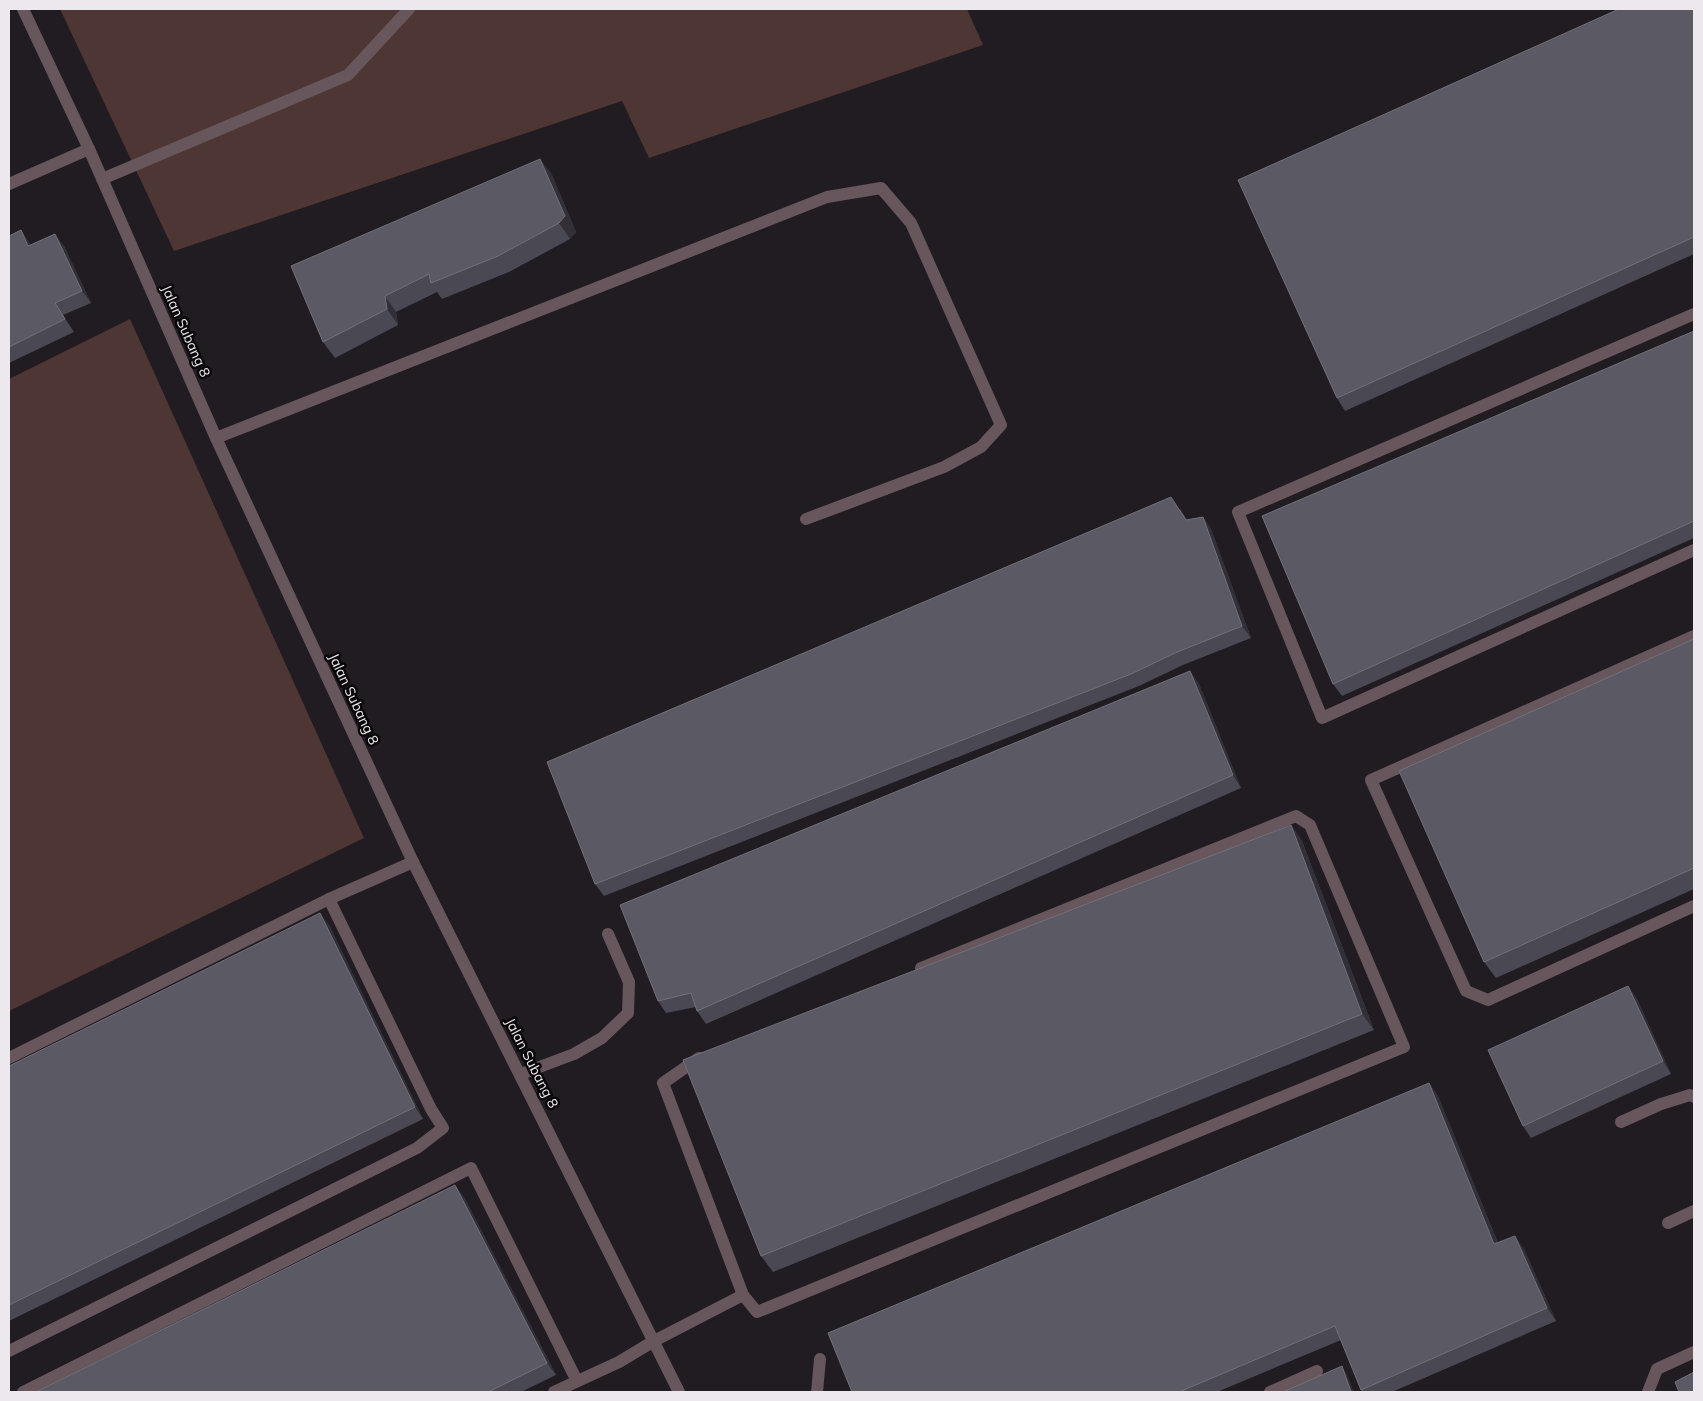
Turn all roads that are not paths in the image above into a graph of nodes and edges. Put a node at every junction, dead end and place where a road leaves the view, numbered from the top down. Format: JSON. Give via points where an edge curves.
{"nodes":[{"id":1,"x":23,"y":9,"type":"edge"},
{"id":2,"x":409,"y":9,"type":"edge"},
{"id":3,"x":89,"y":149,"type":"junction"},
{"id":4,"x":102,"y":179,"type":"junction"},
{"id":5,"x":9,"y":184,"type":"edge"},
{"id":6,"x":1694,"y":314,"type":"edge"},
{"id":7,"x":216,"y":438,"type":"junction"},
{"id":8,"x":806,"y":519,"type":"dead end"},
{"id":9,"x":1694,"y":550,"type":"edge"},
{"id":10,"x":1694,"y":636,"type":"edge"},
{"id":11,"x":413,"y":862,"type":"junction"},
{"id":12,"x":329,"y":899,"type":"junction"},
{"id":13,"x":1694,"y":906,"type":"edge"},
{"id":14,"x":608,"y":934,"type":"dead end"},
{"id":15,"x":910,"y":973,"type":"edge"},
{"id":16,"x":707,"y":1055,"type":"edge"},
{"id":17,"x":9,"y":1058,"type":"edge"},
{"id":18,"x":521,"y":1074,"type":"junction"},
{"id":19,"x":1694,"y":1097,"type":"edge"},
{"id":20,"x":1621,"y":1122,"type":"dead end"},
{"id":21,"x":1694,"y":1211,"type":"edge"},
{"id":22,"x":1668,"y":1223,"type":"dead end"},
{"id":23,"x":743,"y":1295,"type":"junction"},
{"id":24,"x":654,"y":1341,"type":"junction"},
{"id":25,"x":9,"y":1351,"type":"edge"},
{"id":26,"x":1694,"y":1352,"type":"edge"},
{"id":27,"x":820,"y":1359,"type":"dead end"},
{"id":28,"x":1318,"y":1371,"type":"dead end"},
{"id":29,"x":576,"y":1381,"type":"junction"},
{"id":30,"x":23,"y":1392,"type":"edge"},
{"id":31,"x":554,"y":1392,"type":"edge"},
{"id":32,"x":679,"y":1392,"type":"edge"},
{"id":33,"x":817,"y":1392,"type":"edge"},
{"id":34,"x":1270,"y":1392,"type":"edge"},
{"id":35,"x":1648,"y":1392,"type":"edge"}],
"edges":[{"from":1,"to":3,"type":"street","name":"Jalan Subang 8"},
{"from":2,"to":4,"type":"street","via":[[348,75]]},
{"from":3,"to":4,"type":"street","name":"Jalan Subang 8"},
{"from":3,"to":5,"type":"street"},
{"from":4,"to":7,"type":"street","name":"Jalan Subang 8"},
{"from":6,"to":9,"type":"street","via":[[1238,512],[1322,718]]},
{"from":7,"to":8,"type":"street","via":[[827,197],[881,188],[911,223],[1001,425],[982,447],[944,468]]},
{"from":7,"to":11,"type":"street","name":"Jalan Subang 8"},
{"from":10,"to":13,"type":"street","via":[[1371,780],[1466,991],[1488,1000]]},
{"from":11,"to":12,"type":"street"},
{"from":11,"to":18,"type":"street","name":"Jalan Subang 8"},
{"from":12,"to":17,"type":"street"},
{"from":12,"to":25,"type":"street","via":[[443,1128],[417,1148]]},
{"from":14,"to":18,"type":"street","via":[[629,982],[628,1013],[602,1038],[574,1054]]},
{"from":15,"to":23,"type":"street","via":[[1296,816],[1310,825],[1404,1047],[757,1312]]},
{"from":16,"to":23,"type":"street","via":[[663,1083]]},
{"from":18,"to":24,"type":"street","name":"Jalan Subang 8"},
{"from":19,"to":20,"type":"street","via":[[1690,1095],[1661,1104]]},
{"from":21,"to":22,"type":"street"},
{"from":23,"to":24,"type":"street"},
{"from":24,"to":29,"type":"street","via":[[619,1362]]},
{"from":24,"to":32,"type":"street","name":"Jalan Subang 8"},
{"from":26,"to":35,"type":"street","via":[[1657,1369]]},
{"from":27,"to":33,"type":"street"},
{"from":28,"to":34,"type":"street"},
{"from":29,"to":30,"type":"street","via":[[472,1168]]},
{"from":29,"to":31,"type":"street"}]}
